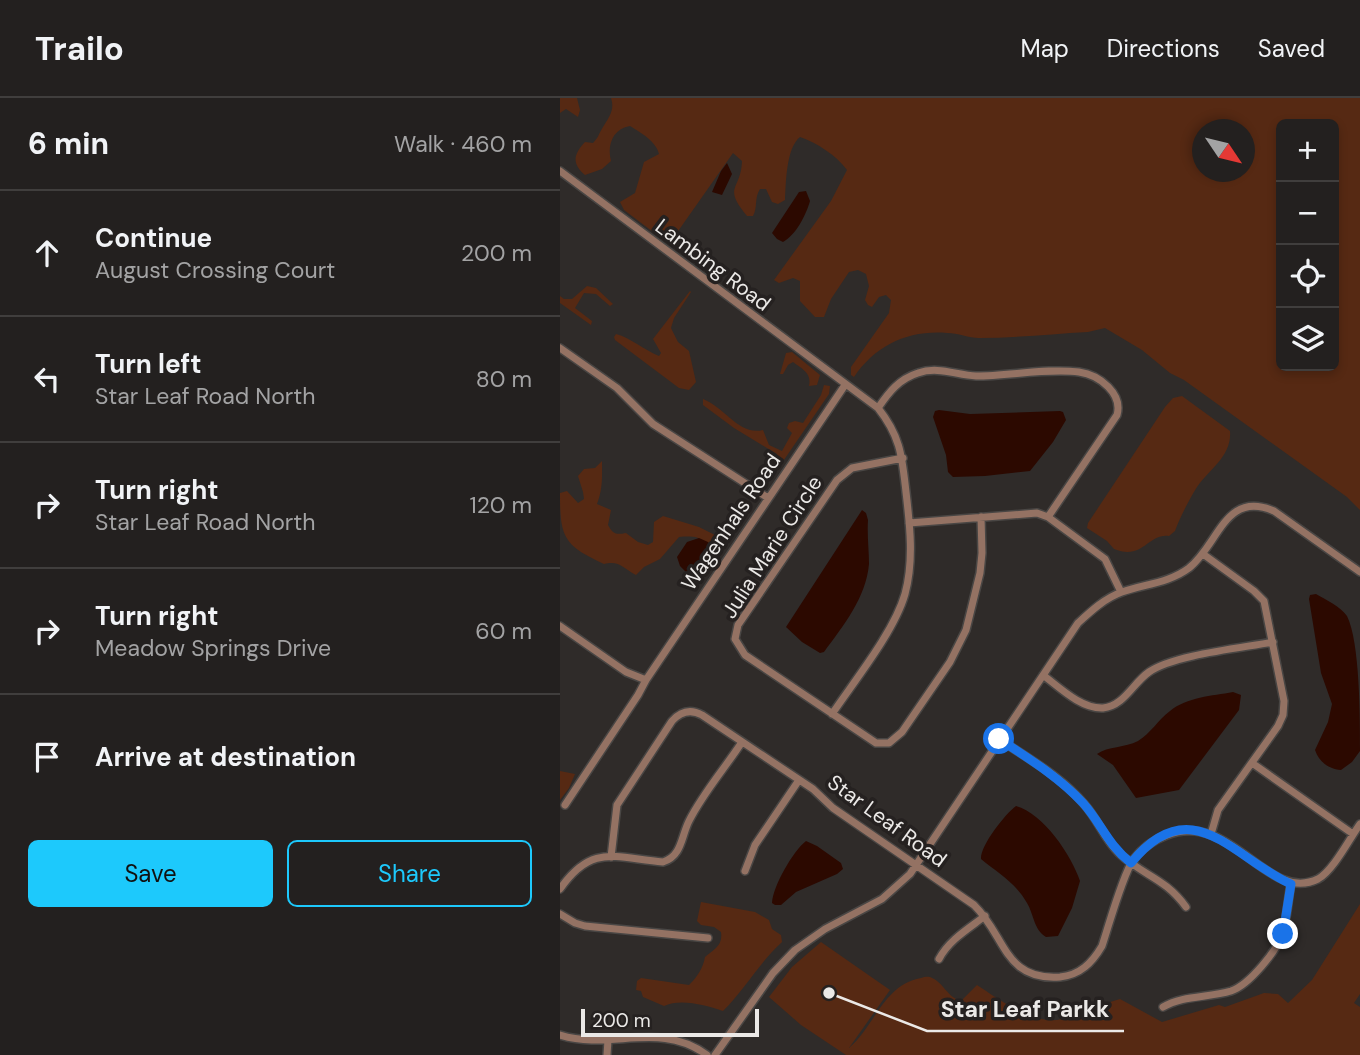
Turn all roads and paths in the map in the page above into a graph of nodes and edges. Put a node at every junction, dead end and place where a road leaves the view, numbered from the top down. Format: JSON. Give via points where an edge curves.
{"nodes":[{"id":1,"x":560,"y":171,"type":"edge"},
{"id":2,"x":560,"y":348,"type":"edge"},
{"id":3,"x":845,"y":385,"type":"junction"},
{"id":4,"x":878,"y":408,"type":"junction"},
{"id":5,"x":903,"y":458,"type":"junction"},
{"id":6,"x":768,"y":498,"type":"junction"},
{"id":7,"x":981,"y":517,"type":"junction"},
{"id":8,"x":1048,"y":517,"type":"junction"},
{"id":9,"x":909,"y":523,"type":"junction"},
{"id":10,"x":1203,"y":554,"type":"junction"},
{"id":11,"x":1360,"y":572,"type":"edge"},
{"id":12,"x":1121,"y":592,"type":"junction"},
{"id":13,"x":560,"y":626,"type":"edge"},
{"id":14,"x":1273,"y":642,"type":"junction"},
{"id":15,"x":1043,"y":675,"type":"junction"},
{"id":16,"x":646,"y":680,"type":"junction"},
{"id":17,"x":832,"y":714,"type":"junction"},
{"id":18,"x":999,"y":739,"type":"junction"},
{"id":19,"x":742,"y":742,"type":"junction"},
{"id":20,"x":1252,"y":763,"type":"junction"},
{"id":21,"x":799,"y":780,"type":"junction"},
{"id":22,"x":565,"y":805,"type":"dead end"},
{"id":23,"x":1360,"y":824,"type":"edge"},
{"id":24,"x":1211,"y":834,"type":"junction"},
{"id":25,"x":1353,"y":834,"type":"junction"},
{"id":26,"x":611,"y":857,"type":"junction"},
{"id":27,"x":1131,"y":863,"type":"junction"},
{"id":28,"x":916,"y":864,"type":"junction"},
{"id":29,"x":745,"y":871,"type":"dead end"},
{"id":30,"x":1291,"y":884,"type":"junction"},
{"id":31,"x":560,"y":889,"type":"edge"},
{"id":32,"x":1186,"y":907,"type":"dead end"},
{"id":33,"x":560,"y":914,"type":"edge"},
{"id":34,"x":985,"y":916,"type":"junction"},
{"id":35,"x":708,"y":938,"type":"dead end"},
{"id":36,"x":939,"y":959,"type":"dead end"},
{"id":37,"x":1163,"y":1007,"type":"dead end"},
{"id":38,"x":560,"y":1035,"type":"edge"},
{"id":39,"x":608,"y":1040,"type":"junction"},
{"id":40,"x":607,"y":1055,"type":"edge"},
{"id":41,"x":707,"y":1055,"type":"edge"},
{"id":42,"x":715,"y":1055,"type":"edge"}],
"edges":[{"from":1,"to":3,"type":"street","name":"Lambing Road"},
{"from":2,"to":6,"type":"street","via":[[617,388],[653,424]]},
{"from":3,"to":4,"type":"street","name":"Lambing Road"},
{"from":3,"to":6,"type":"street","name":"Wagenhals Road"},
{"from":4,"to":5,"type":"street","via":[[895,432]]},
{"from":4,"to":8,"type":"street","via":[[893,388],[921,371],[974,376],[1077,372],[1096,379],[1117,397],[1117,415]]},
{"from":5,"to":9,"type":"street"},
{"from":5,"to":17,"type":"street","name":"Julia Marie Circle","via":[[852,468],[837,480],[738,625],[737,643],[745,655]]},
{"from":6,"to":16,"type":"street","name":"Wagenhals Road"},
{"from":7,"to":8,"type":"street","via":[[1031,512]]},
{"from":7,"to":9,"type":"street"},
{"from":7,"to":17,"type":"street","name":"Julia Marie Circle","via":[[980,573],[966,631],[902,732],[889,743],[876,743]]},
{"from":8,"to":12,"type":"street","via":[[1105,559]]},
{"from":9,"to":17,"type":"street","via":[[911,550],[904,596],[893,622]]},
{"from":10,"to":11,"type":"street","via":[[1229,516],[1258,505],[1274,511]]},
{"from":10,"to":12,"type":"street","via":[[1178,576]]},
{"from":10,"to":14,"type":"street","via":[[1264,601]]},
{"from":12,"to":15,"type":"street","via":[[1078,623]]},
{"from":13,"to":16,"type":"street","via":[[626,672]]},
{"from":14,"to":15,"type":"street","via":[[1167,662],[1116,704],[1103,708],[1088,706]]},
{"from":14,"to":20,"type":"street","via":[[1283,715]]},
{"from":15,"to":18,"type":"street"},
{"from":16,"to":22,"type":"street","name":"Wagenhals Road"},
{"from":18,"to":27,"type":"street","via":[[1071,791]]},
{"from":18,"to":28,"type":"street"},
{"from":19,"to":21,"type":"street","name":"Star Leaf Road"},
{"from":19,"to":26,"type":"street","via":[[689,821],[678,852],[670,860]]},
{"from":19,"to":26,"type":"street","name":"Star Leaf Road","via":[[697,712],[679,714],[672,720],[617,805]]},
{"from":20,"to":24,"type":"street","via":[[1218,810]]},
{"from":20,"to":25,"type":"street"},
{"from":21,"to":28,"type":"street","name":"Star Leaf Road"},
{"from":21,"to":29,"type":"street","via":[[755,845]]},
{"from":23,"to":25,"type":"street"},
{"from":24,"to":27,"type":"street","via":[[1176,832],[1150,844]]},
{"from":24,"to":30,"type":"street"},
{"from":25,"to":30,"type":"street","via":[[1321,877]]},
{"from":26,"to":31,"type":"street","via":[[586,862]]},
{"from":27,"to":32,"type":"street","via":[[1158,878]]},
{"from":27,"to":34,"type":"street","name":"Star Leaf Road","via":[[1102,946],[1076,973],[1039,977],[1023,971],[1012,962]]},
{"from":28,"to":34,"type":"street","name":"Star Leaf Road"},
{"from":28,"to":42,"type":"street","via":[[882,899],[794,950]]},
{"from":30,"to":37,"type":"street","via":[[1283,934],[1256,974],[1231,991]]},
{"from":33,"to":35,"type":"street","via":[[585,926]]},
{"from":34,"to":36,"type":"street","via":[[957,937]]},
{"from":38,"to":39,"type":"street"},
{"from":39,"to":40,"type":"street"},
{"from":39,"to":41,"type":"street","via":[[669,1038]]}]}
